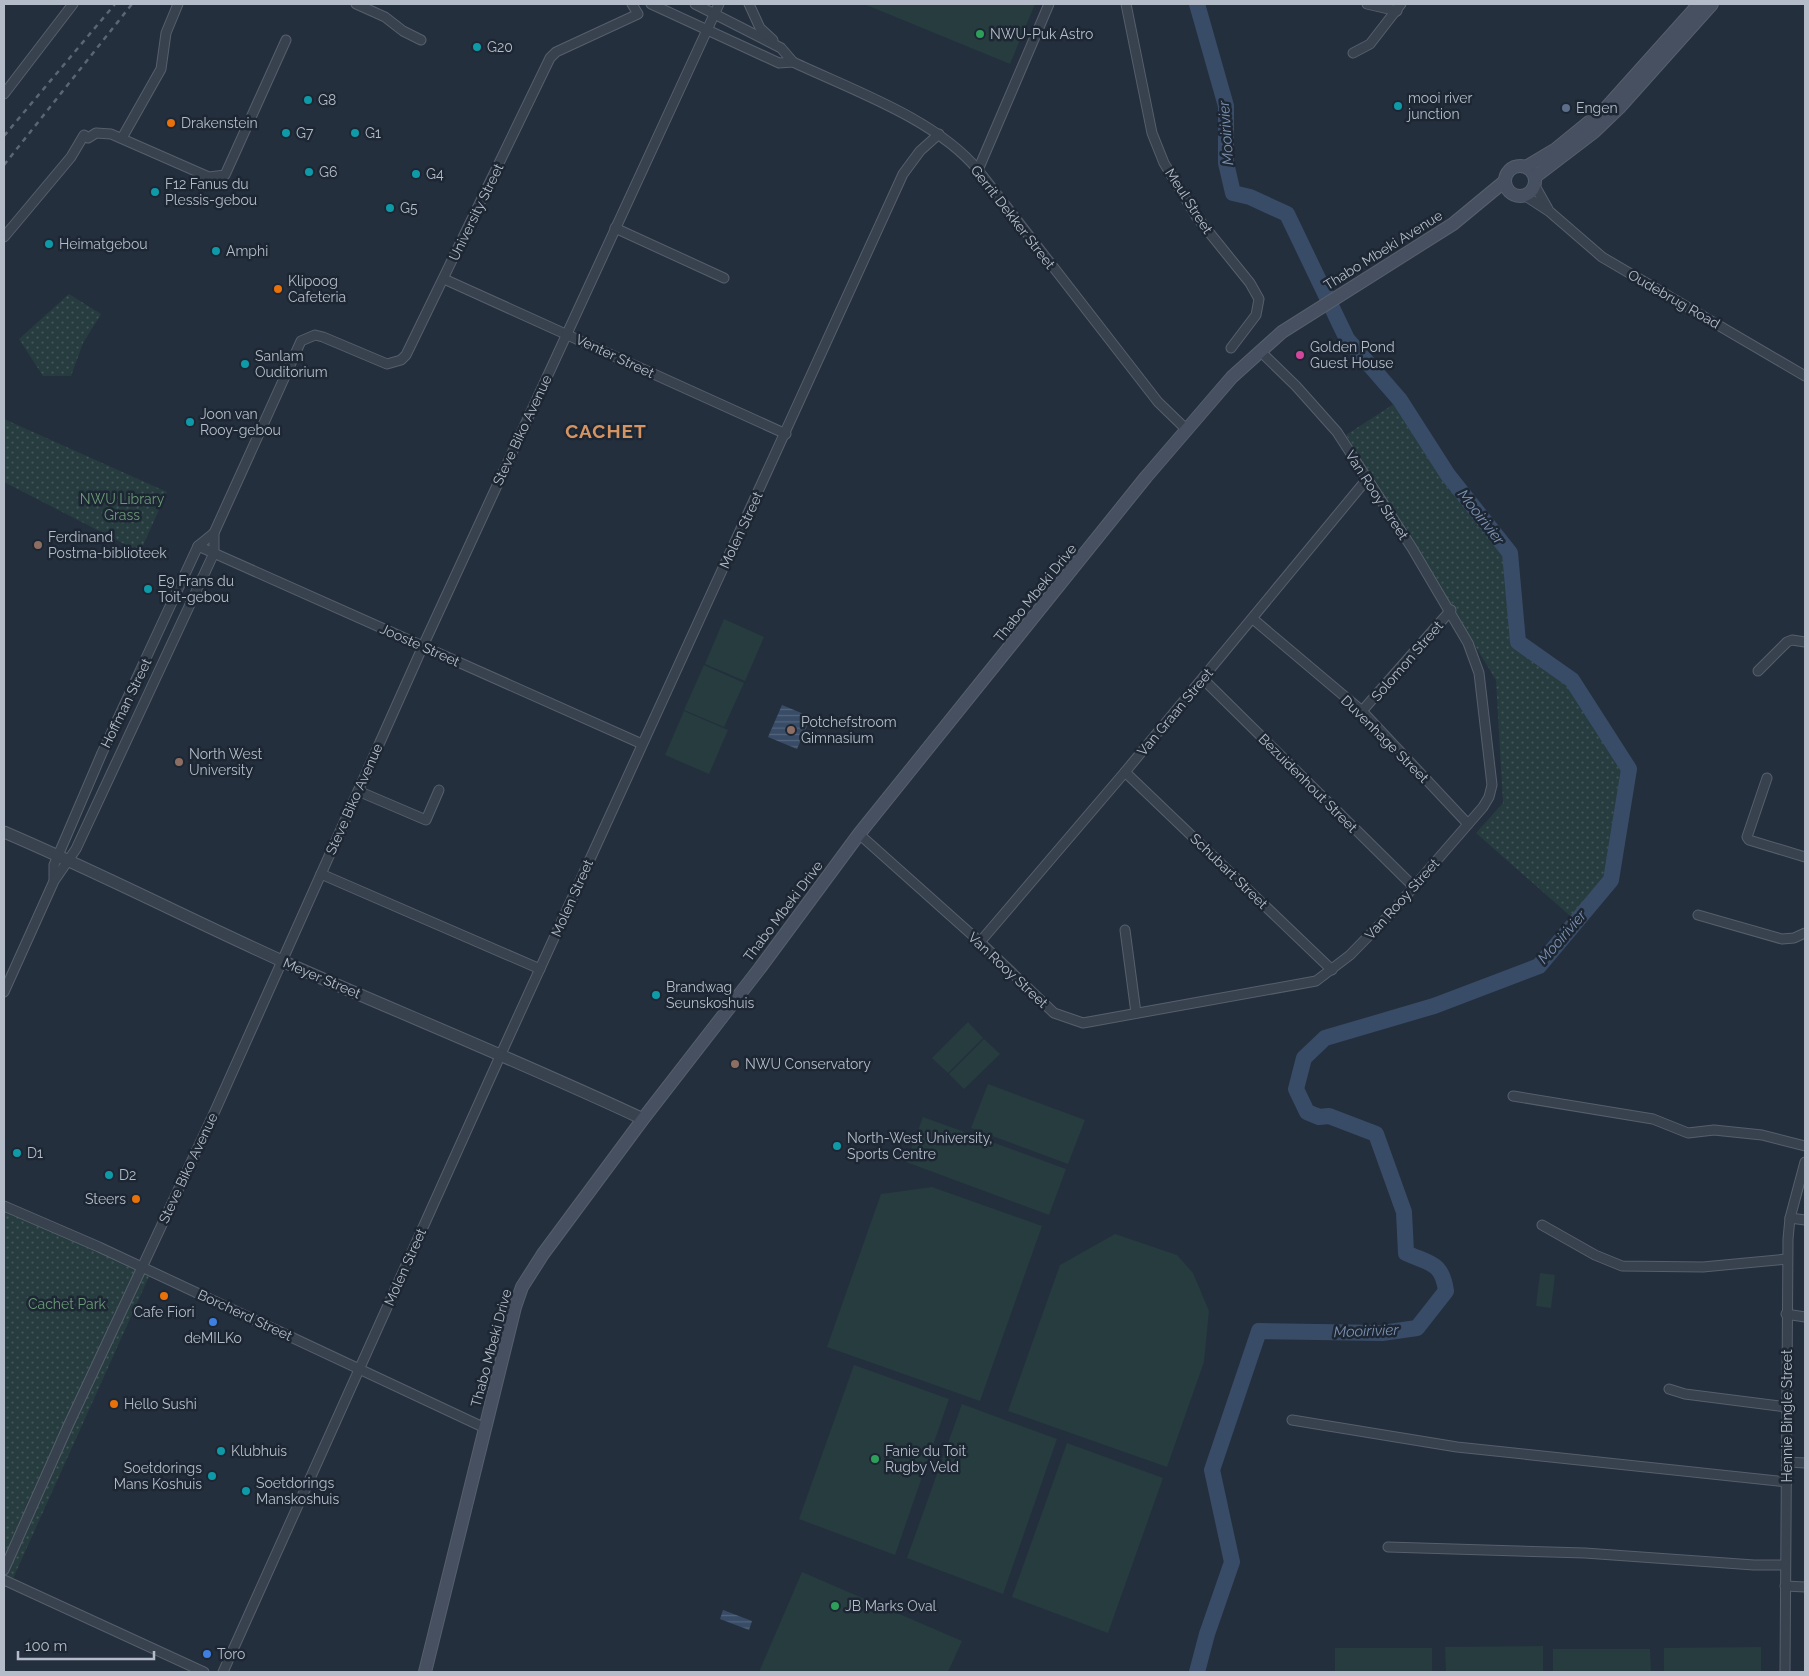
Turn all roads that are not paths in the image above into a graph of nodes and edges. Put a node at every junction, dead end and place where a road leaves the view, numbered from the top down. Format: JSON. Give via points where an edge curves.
{"nodes":[{"id":1,"x":73,"y":4,"type":"edge"},
{"id":2,"x":178,"y":4,"type":"edge"},
{"id":3,"x":356,"y":4,"type":"edge"},
{"id":4,"x":632,"y":4,"type":"edge"},
{"id":5,"x":651,"y":4,"type":"edge"},
{"id":6,"x":695,"y":4,"type":"edge"},
{"id":7,"x":719,"y":4,"type":"edge"},
{"id":8,"x":749,"y":4,"type":"edge"},
{"id":9,"x":1049,"y":4,"type":"edge"},
{"id":10,"x":1126,"y":4,"type":"edge"},
{"id":11,"x":1367,"y":4,"type":"edge"},
{"id":12,"x":1699,"y":4,"type":"edge"},
{"id":13,"x":1712,"y":4,"type":"edge"},
{"id":14,"x":1399,"y":7,"type":"edge"},
{"id":15,"x":714,"y":12,"type":"junction"},
{"id":16,"x":707,"y":29,"type":"junction"},
{"id":17,"x":286,"y":40,"type":"dead end"},
{"id":18,"x":421,"y":40,"type":"dead end"},
{"id":19,"x":781,"y":48,"type":"junction"},
{"id":20,"x":1353,"y":54,"type":"dead end"},
{"id":21,"x":793,"y":62,"type":"junction"},
{"id":22,"x":4,"y":94,"type":"edge"},
{"id":23,"x":939,"y":134,"type":"junction"},
{"id":24,"x":122,"y":138,"type":"junction"},
{"id":25,"x":1526,"y":167,"type":"junction"},
{"id":26,"x":978,"y":170,"type":"junction"},
{"id":27,"x":1505,"y":181,"type":"junction"},
{"id":28,"x":1535,"y":182,"type":"junction"},
{"id":29,"x":1518,"y":195,"type":"junction"},
{"id":30,"x":1474,"y":209,"type":"junction"},
{"id":31,"x":1550,"y":212,"type":"junction"},
{"id":32,"x":615,"y":228,"type":"junction"},
{"id":33,"x":4,"y":238,"type":"edge"},
{"id":34,"x":724,"y":278,"type":"dead end"},
{"id":35,"x":444,"y":279,"type":"junction"},
{"id":36,"x":1308,"y":315,"type":"joint"},
{"id":37,"x":566,"y":334,"type":"junction"},
{"id":38,"x":1231,"y":348,"type":"dead end"},
{"id":39,"x":297,"y":349,"type":"joint"},
{"id":40,"x":1260,"y":351,"type":"junction"},
{"id":41,"x":1805,"y":376,"type":"edge"},
{"id":42,"x":1187,"y":430,"type":"junction"},
{"id":43,"x":786,"y":434,"type":"junction"},
{"id":44,"x":1367,"y":479,"type":"junction"},
{"id":45,"x":214,"y":533,"type":"junction"},
{"id":46,"x":198,"y":546,"type":"junction"},
{"id":47,"x":214,"y":553,"type":"junction"},
{"id":48,"x":1451,"y":610,"type":"junction"},
{"id":49,"x":1253,"y":619,"type":"junction"},
{"id":50,"x":1805,"y":642,"type":"edge"},
{"id":51,"x":423,"y":646,"type":"junction"},
{"id":52,"x":1758,"y":671,"type":"dead end"},
{"id":53,"x":1203,"y":679,"type":"junction"},
{"id":54,"x":1362,"y":711,"type":"junction"},
{"id":55,"x":642,"y":744,"type":"junction"},
{"id":56,"x":1125,"y":772,"type":"junction"},
{"id":57,"x":1767,"y":778,"type":"dead end"},
{"id":58,"x":439,"y":790,"type":"dead end"},
{"id":59,"x":358,"y":791,"type":"junction"},
{"id":60,"x":1468,"y":824,"type":"junction"},
{"id":61,"x":4,"y":832,"type":"edge"},
{"id":62,"x":859,"y":834,"type":"junction"},
{"id":63,"x":63,"y":857,"type":"junction"},
{"id":64,"x":1805,"y":857,"type":"edge"},
{"id":65,"x":321,"y":874,"type":"junction"},
{"id":66,"x":1414,"y":887,"type":"junction"},
{"id":67,"x":1698,"y":914,"type":"dead end"},
{"id":68,"x":1125,"y":930,"type":"dead end"},
{"id":69,"x":1805,"y":933,"type":"edge"},
{"id":70,"x":980,"y":942,"type":"junction"},
{"id":71,"x":282,"y":960,"type":"junction"},
{"id":72,"x":540,"y":969,"type":"junction"},
{"id":73,"x":1332,"y":970,"type":"junction"},
{"id":74,"x":4,"y":992,"type":"edge"},
{"id":75,"x":1136,"y":1013,"type":"junction"},
{"id":76,"x":501,"y":1054,"type":"junction"},
{"id":77,"x":1513,"y":1096,"type":"dead end"},
{"id":78,"x":642,"y":1118,"type":"junction"},
{"id":79,"x":1805,"y":1146,"type":"edge"},
{"id":80,"x":1805,"y":1162,"type":"edge"},
{"id":81,"x":4,"y":1206,"type":"edge"},
{"id":82,"x":1790,"y":1218,"type":"junction"},
{"id":83,"x":1805,"y":1220,"type":"edge"},
{"id":84,"x":1542,"y":1225,"type":"dead end"},
{"id":85,"x":1788,"y":1259,"type":"junction"},
{"id":86,"x":141,"y":1267,"type":"junction"},
{"id":87,"x":1786,"y":1314,"type":"junction"},
{"id":88,"x":1805,"y":1317,"type":"edge"},
{"id":89,"x":360,"y":1367,"type":"junction"},
{"id":90,"x":1669,"y":1389,"type":"dead end"},
{"id":91,"x":1787,"y":1406,"type":"junction"},
{"id":92,"x":1292,"y":1420,"type":"dead end"},
{"id":93,"x":485,"y":1428,"type":"junction"},
{"id":94,"x":1788,"y":1462,"type":"junction"},
{"id":95,"x":1805,"y":1463,"type":"edge"},
{"id":96,"x":1787,"y":1482,"type":"junction"},
{"id":97,"x":1388,"y":1547,"type":"dead end"},
{"id":98,"x":1785,"y":1564,"type":"junction"},
{"id":99,"x":4,"y":1570,"type":"edge"},
{"id":100,"x":4,"y":1580,"type":"edge"},
{"id":101,"x":1785,"y":1586,"type":"junction"},
{"id":102,"x":1805,"y":1587,"type":"edge"},
{"id":103,"x":204,"y":1672,"type":"edge"},
{"id":104,"x":223,"y":1672,"type":"edge"},
{"id":105,"x":426,"y":1672,"type":"edge"},
{"id":106,"x":1785,"y":1672,"type":"edge"}],
"edges":[{"from":1,"to":22,"type":"street"},
{"from":2,"to":24,"type":"street","via":[[166,33],[161,68]]},
{"from":3,"to":18,"type":"street","via":[[385,16]]},
{"from":4,"to":35,"type":"street","name":"University Street","via":[[638,14],[556,52],[550,58]]},
{"from":5,"to":16,"type":"street","name":"Gerrit Dekker Street"},
{"from":6,"to":15,"type":"street","name":"Gerrit Dekker Street"},
{"from":7,"to":15,"type":"street","name":"Steve Biko Avenue"},
{"from":8,"to":19,"type":"street","via":[[760,28]]},
{"from":9,"to":26,"type":"street"},
{"from":10,"to":38,"type":"street","name":"Meul Street","via":[[1152,133],[1164,163],[1196,216],[1250,283],[1259,299],[1256,315]]},
{"from":11,"to":14,"type":"street"},
{"from":12,"to":25,"type":"main road","via":[[1605,109],[1556,150]]},
{"from":13,"to":28,"type":"main road","via":[[1619,108]]},
{"from":14,"to":20,"type":"street","via":[[1370,44]]},
{"from":15,"to":16,"type":"street","name":"Steve Biko Avenue"},
{"from":15,"to":19,"type":"street","name":"Gerrit Dekker Street"},
{"from":16,"to":21,"type":"street","name":"Gerrit Dekker Street","via":[[779,63]]},
{"from":16,"to":32,"type":"street","name":"Steve Biko Avenue"},
{"from":17,"to":24,"type":"street","via":[[224,175],[209,177]]},
{"from":19,"to":21,"type":"street","name":"Gerrit Dekker Street"},
{"from":21,"to":23,"type":"street","name":"Gerrit Dekker Street"},
{"from":23,"to":26,"type":"street","name":"Gerrit Dekker Street","via":[[956,146]]},
{"from":23,"to":43,"type":"street","name":"Molen Street","via":[[920,151],[903,174]]},
{"from":24,"to":33,"type":"street","via":[[103,133],[88,138],[84,135],[71,157]]},
{"from":25,"to":27,"type":"main road","via":[[1512,168]]},
{"from":25,"to":28,"type":"main road"},
{"from":26,"to":42,"type":"street","name":"Gerrit Dekker Street","via":[[1167,413]]},
{"from":27,"to":29,"type":"main road"},
{"from":27,"to":30,"type":"main road","name":"Thabo Mbeki Avenue"},
{"from":28,"to":29,"type":"main road","via":[[1530,192]]},
{"from":28,"to":31,"type":"street","name":"Oudebrug Road"},
{"from":29,"to":30,"type":"main road","name":"Thabo Mbeki Avenue"},
{"from":29,"to":31,"type":"street","name":"Oudebrug Road"},
{"from":30,"to":36,"type":"main road","name":"Thabo Mbeki Avenue"},
{"from":31,"to":41,"type":"street","name":"Oudebrug Road","via":[[1602,257]]},
{"from":32,"to":34,"type":"street"},
{"from":32,"to":37,"type":"street","name":"Steve Biko Avenue"},
{"from":35,"to":37,"type":"street","name":"Venter Street"},
{"from":35,"to":39,"type":"street","name":"University Street","via":[[401,360],[387,364],[316,335],[301,341]]},
{"from":36,"to":40,"type":"main road","name":"Thabo Mbeki Drive"},
{"from":37,"to":43,"type":"street","name":"Venter Street"},
{"from":37,"to":51,"type":"street","name":"Steve Biko Avenue"},
{"from":39,"to":45,"type":"street","name":"Hoffman Street"},
{"from":40,"to":42,"type":"main road","name":"Thabo Mbeki Drive","via":[[1232,377]]},
{"from":40,"to":44,"type":"street","name":"Van Rooy Street","via":[[1337,432]]},
{"from":42,"to":62,"type":"main road","name":"Thabo Mbeki Drive"},
{"from":43,"to":55,"type":"street","name":"Molen Street"},
{"from":44,"to":48,"type":"street","name":"Van Rooy Street"},
{"from":44,"to":49,"type":"street","name":"Van Graan Street"},
{"from":45,"to":46,"type":"street","name":"Hoffman Street"},
{"from":45,"to":47,"type":"street","name":"Hoffman Street"},
{"from":46,"to":47,"type":"street","name":"Jooste Street"},
{"from":46,"to":63,"type":"street","name":"Hoffman Street","via":[[102,753]]},
{"from":47,"to":51,"type":"street","name":"Jooste Street"},
{"from":47,"to":63,"type":"street","name":"Hoffman Street"},
{"from":48,"to":54,"type":"street","name":"Solomon Street"},
{"from":48,"to":60,"type":"street","name":"Van Rooy Street","via":[[1479,673],[1492,785],[1483,807]]},
{"from":49,"to":53,"type":"street","name":"Van Graan Street"},
{"from":49,"to":54,"type":"street","name":"Duvenhage Street"},
{"from":50,"to":52,"type":"street","via":[[1786,642]]},
{"from":51,"to":55,"type":"street","name":"Jooste Street"},
{"from":51,"to":59,"type":"street","name":"Steve Biko Avenue"},
{"from":53,"to":56,"type":"street","name":"Van Graan Street"},
{"from":53,"to":66,"type":"street","name":"Bezuidenhout Street"},
{"from":54,"to":60,"type":"street","name":"Duvenhage Street"},
{"from":55,"to":72,"type":"street","name":"Molen Street"},
{"from":56,"to":70,"type":"street","name":"Van Graan Street"},
{"from":56,"to":73,"type":"street","name":"Schubart Street"},
{"from":57,"to":64,"type":"street","via":[[1747,837]]},
{"from":58,"to":59,"type":"street","via":[[426,820]]},
{"from":59,"to":65,"type":"street","name":"Steve Biko Avenue"},
{"from":60,"to":66,"type":"street","name":"Van Rooy Street"},
{"from":61,"to":63,"type":"street","name":"Meyer Street"},
{"from":62,"to":70,"type":"street","name":"Van Rooy Street"},
{"from":62,"to":78,"type":"main road","name":"Thabo Mbeki Drive","via":[[760,968]]},
{"from":63,"to":71,"type":"street","name":"Meyer Street"},
{"from":63,"to":74,"type":"street","name":"Hoffman Street","via":[[54,865],[54,881]]},
{"from":65,"to":71,"type":"street","name":"Steve Biko Avenue"},
{"from":65,"to":72,"type":"street"},
{"from":66,"to":73,"type":"street","name":"Van Rooy Street"},
{"from":67,"to":69,"type":"street","via":[[1782,939]]},
{"from":68,"to":75,"type":"street"},
{"from":70,"to":75,"type":"street","name":"Van Rooy Street","via":[[1054,1013],[1083,1023]]},
{"from":71,"to":76,"type":"street","name":"Meyer Street"},
{"from":71,"to":86,"type":"street","name":"Steve Biko Avenue"},
{"from":72,"to":76,"type":"street","name":"Molen Street"},
{"from":73,"to":75,"type":"street","name":"Van Rooy Street","via":[[1316,982]]},
{"from":76,"to":78,"type":"street","name":"Meyer Street"},
{"from":76,"to":89,"type":"street","name":"Molen Street"},
{"from":77,"to":79,"type":"street","via":[[1653,1119],[1688,1133],[1714,1130],[1762,1135]]},
{"from":78,"to":93,"type":"main road","name":"Thabo Mbeki Drive","via":[[522,1287]]},
{"from":80,"to":82,"type":"street","name":"Hennie Bingle Street"},
{"from":81,"to":86,"type":"street","name":"Borcherd Street"},
{"from":82,"to":83,"type":"street"},
{"from":82,"to":85,"type":"street","name":"Hennie Bingle Street"},
{"from":84,"to":85,"type":"street","via":[[1622,1266],[1703,1267]]},
{"from":85,"to":87,"type":"street","name":"Hennie Bingle Street"},
{"from":86,"to":89,"type":"street","name":"Borcherd Street"},
{"from":86,"to":99,"type":"street","name":"Steve Biko Avenue"},
{"from":87,"to":88,"type":"street"},
{"from":87,"to":91,"type":"street","name":"Hennie Bingle Street"},
{"from":89,"to":93,"type":"street","name":"Borcherd Street"},
{"from":89,"to":104,"type":"street","name":"Molen Street"},
{"from":90,"to":91,"type":"street","via":[[1685,1394]]},
{"from":91,"to":94,"type":"street","name":"Hennie Bingle Street"},
{"from":92,"to":96,"type":"street","via":[[1457,1447]]},
{"from":93,"to":105,"type":"main road","name":"Thabo Mbeki Drive"},
{"from":94,"to":95,"type":"street"},
{"from":94,"to":96,"type":"street","name":"Hennie Bingle Street"},
{"from":96,"to":98,"type":"street","name":"Hennie Bingle Street"},
{"from":97,"to":98,"type":"street"},
{"from":98,"to":101,"type":"street","name":"Hennie Bingle Street"},
{"from":100,"to":103,"type":"street"},
{"from":101,"to":102,"type":"street"},
{"from":101,"to":106,"type":"street","name":"Hennie Bingle Street"}]}
